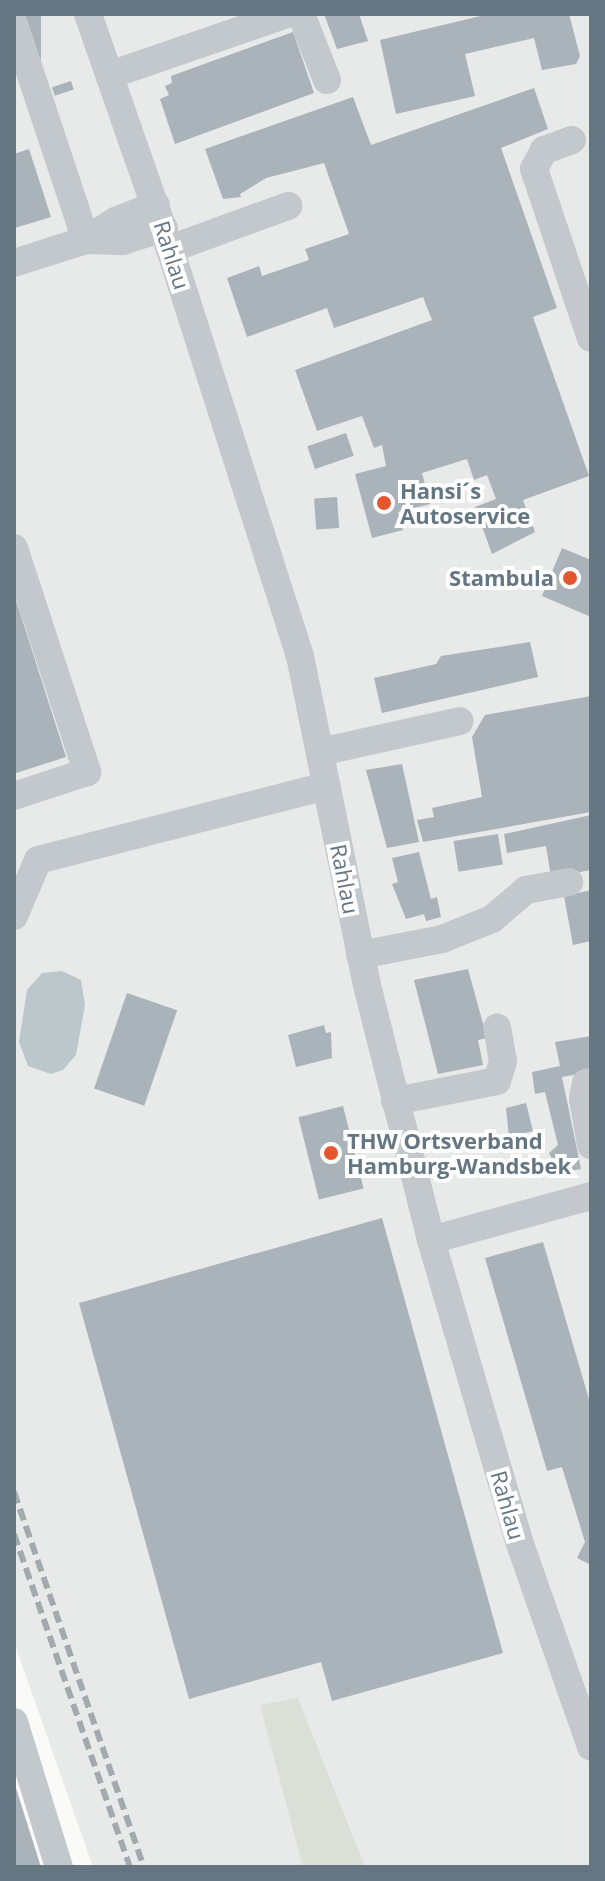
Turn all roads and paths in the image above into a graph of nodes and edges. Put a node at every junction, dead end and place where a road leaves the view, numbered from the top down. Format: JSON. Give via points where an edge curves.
{"nodes":[{"id":1,"x":88,"y":14,"type":"edge"},
{"id":2,"x":287,"y":14,"type":"edge"},
{"id":3,"x":301,"y":14,"type":"edge"},
{"id":4,"x":14,"y":24,"type":"edge"},
{"id":5,"x":110,"y":75,"type":"junction"},
{"id":6,"x":327,"y":80,"type":"dead end"},
{"id":7,"x":572,"y":140,"type":"dead end"},
{"id":8,"x":288,"y":206,"type":"dead end"},
{"id":9,"x":163,"y":227,"type":"junction"},
{"id":10,"x":86,"y":240,"type":"junction"},
{"id":11,"x":14,"y":263,"type":"edge"},
{"id":12,"x":591,"y":338,"type":"edge"},
{"id":13,"x":14,"y":548,"type":"edge"},
{"id":14,"x":460,"y":721,"type":"dead end"},
{"id":15,"x":320,"y":752,"type":"junction"},
{"id":16,"x":327,"y":786,"type":"junction"},
{"id":17,"x":14,"y":796,"type":"edge"},
{"id":18,"x":569,"y":882,"type":"dead end"},
{"id":19,"x":18,"y":894,"type":"edge"},
{"id":20,"x":360,"y":955,"type":"junction"},
{"id":21,"x":497,"y":1028,"type":"dead end"},
{"id":22,"x":591,"y":1082,"type":"edge"},
{"id":23,"x":395,"y":1101,"type":"junction"},
{"id":24,"x":591,"y":1145,"type":"edge"},
{"id":25,"x":591,"y":1196,"type":"edge"},
{"id":26,"x":431,"y":1240,"type":"junction"},
{"id":27,"x":14,"y":1722,"type":"edge"},
{"id":28,"x":591,"y":1747,"type":"edge"},
{"id":29,"x":59,"y":1867,"type":"edge"}],
"edges":[{"from":1,"to":5,"type":"street","name":"Rahlau"},
{"from":2,"to":5,"type":"street"},
{"from":3,"to":6,"type":"street"},
{"from":4,"to":10,"type":"street"},
{"from":5,"to":9,"type":"street","name":"Rahlau"},
{"from":7,"to":12,"type":"street","via":[[544,150],[534,169]]},
{"from":8,"to":9,"type":"street"},
{"from":9,"to":10,"type":"street","via":[[123,241]]},
{"from":9,"to":15,"type":"street","name":"Rahlau","via":[[300,656]]},
{"from":10,"to":11,"type":"street"},
{"from":13,"to":17,"type":"street","via":[[87,772]]},
{"from":14,"to":15,"type":"street"},
{"from":15,"to":16,"type":"street","name":"Rahlau"},
{"from":16,"to":19,"type":"street","via":[[38,860]]},
{"from":16,"to":20,"type":"street","name":"Rahlau"},
{"from":18,"to":20,"type":"street","via":[[526,890],[492,919],[442,939]]},
{"from":20,"to":23,"type":"street","name":"Rahlau"},
{"from":21,"to":23,"type":"street","via":[[503,1061],[497,1081]]},
{"from":22,"to":24,"type":"street","via":[[586,1083],[583,1099]]},
{"from":23,"to":26,"type":"street","name":"Rahlau"},
{"from":25,"to":26,"type":"street"},
{"from":26,"to":28,"type":"street","name":"Rahlau","via":[[519,1541]]},
{"from":27,"to":29,"type":"street"}]}
